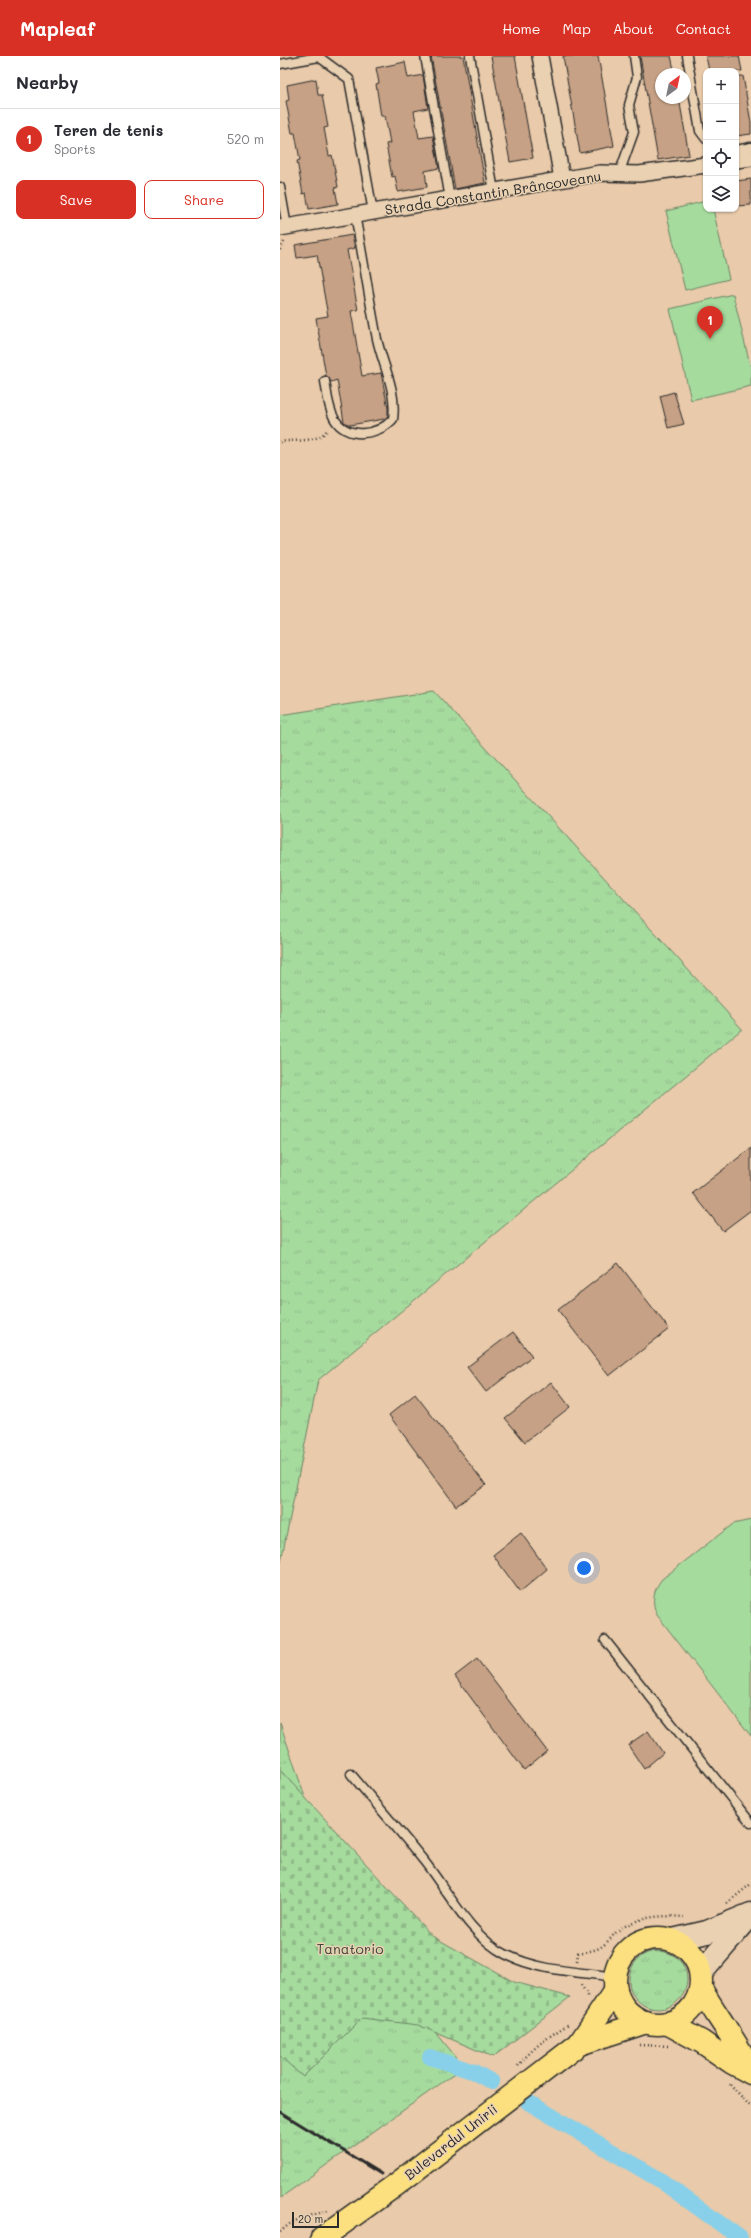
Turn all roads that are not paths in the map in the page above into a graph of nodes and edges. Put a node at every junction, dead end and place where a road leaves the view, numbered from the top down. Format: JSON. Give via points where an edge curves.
{"nodes":[{"id":1,"x":425,"y":56,"type":"edge"},
{"id":2,"x":470,"y":56,"type":"edge"},
{"id":3,"x":540,"y":56,"type":"edge"},
{"id":4,"x":634,"y":56,"type":"edge"},
{"id":5,"x":687,"y":56,"type":"edge"},
{"id":6,"x":280,"y":64,"type":"edge"},
{"id":7,"x":703,"y":135,"type":"edge"},
{"id":8,"x":751,"y":148,"type":"edge"},
{"id":9,"x":739,"y":150,"type":"edge"},
{"id":10,"x":751,"y":158,"type":"edge"},
{"id":11,"x":739,"y":160,"type":"edge"},
{"id":12,"x":703,"y":165,"type":"edge"},
{"id":13,"x":619,"y":174,"type":"junction"},
{"id":14,"x":562,"y":179,"type":"junction"},
{"id":15,"x":280,"y":187,"type":"edge"},
{"id":16,"x":494,"y":191,"type":"junction"},
{"id":17,"x":450,"y":199,"type":"junction"},
{"id":18,"x":373,"y":212,"type":"junction"},
{"id":19,"x":355,"y":215,"type":"junction"},
{"id":20,"x":284,"y":228,"type":"edge"},
{"id":21,"x":325,"y":381,"type":"dead end"},
{"id":22,"x":605,"y":1640,"type":"dead end"},
{"id":23,"x":352,"y":1774,"type":"dead end"},
{"id":24,"x":751,"y":1823,"type":"edge"},
{"id":25,"x":751,"y":1914,"type":"edge"},
{"id":26,"x":673,"y":1940,"type":"junction"},
{"id":27,"x":701,"y":1981,"type":"junction"},
{"id":28,"x":616,"y":1983,"type":"junction"},
{"id":29,"x":657,"y":2023,"type":"junction"},
{"id":30,"x":579,"y":2044,"type":"junction"},
{"id":31,"x":751,"y":2072,"type":"edge"},
{"id":32,"x":322,"y":2238,"type":"edge"}],
"edges":[{"from":1,"to":17,"type":"lane"},
{"from":2,"to":16,"type":"lane"},
{"from":3,"to":14,"type":"street"},
{"from":4,"to":13,"type":"lane","via":[[637,77],[629,105],[634,132]]},
{"from":5,"to":7,"type":"lane","via":[[700,131]]},
{"from":6,"to":18,"type":"lane","via":[[319,57],[349,79]]},
{"from":8,"to":9,"type":"lane"},
{"from":10,"to":11,"type":"street"},
{"from":12,"to":13,"type":"street","name":"Strada Constantin Brâncoveanu","via":[[639,174]]},
{"from":13,"to":14,"type":"street","name":"Strada Constantin Brâncoveanu"},
{"from":14,"to":16,"type":"street","name":"Strada Constantin Brâncoveanu"},
{"from":15,"to":20,"type":"lane"},
{"from":16,"to":17,"type":"street","name":"Strada Constantin Brâncoveanu"},
{"from":17,"to":18,"type":"street","name":"Strada Constantin Brâncoveanu"},
{"from":18,"to":19,"type":"street","name":"Strada Constantin Brâncoveanu"},
{"from":19,"to":20,"type":"street","name":"Strada Constantin Brâncoveanu"},
{"from":19,"to":21,"type":"lane","via":[[378,340],[391,384],[394,410],[392,419],[380,430],[361,434],[351,432],[335,420]]},
{"from":22,"to":24,"type":"lane"},
{"from":23,"to":28,"type":"lane","via":[[488,1943],[505,1954],[525,1962],[576,1971]]},
{"from":25,"to":26,"type":"main road","via":[[707,1932]]},
{"from":25,"to":27,"type":"main road"},
{"from":26,"to":27,"type":"main road","via":[[694,1957]]},
{"from":26,"to":28,"type":"main road","via":[[651,1938],[630,1948],[618,1966]]},
{"from":27,"to":29,"type":"main road","via":[[692,2008],[676,2020]]},
{"from":27,"to":31,"type":"main road","via":[[721,2024],[742,2052]]},
{"from":28,"to":29,"type":"main road","via":[[627,2010]]},
{"from":28,"to":30,"type":"main road","name":"Bulevardul Unirii"},
{"from":29,"to":30,"type":"main road","name":"Bulevardul Unirii"},
{"from":29,"to":31,"type":"main road","via":[[702,2042]]},
{"from":30,"to":32,"type":"main road","name":"Bulevardul Unirii","via":[[520,2077],[502,2101]]}]}
